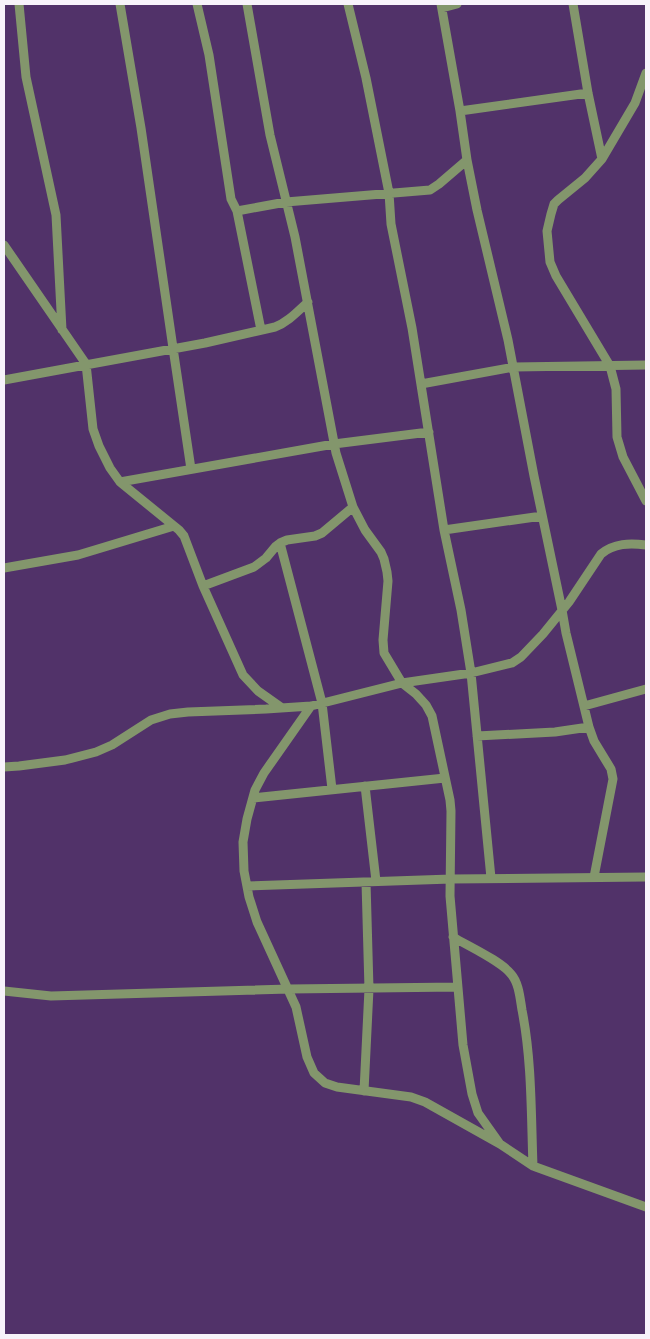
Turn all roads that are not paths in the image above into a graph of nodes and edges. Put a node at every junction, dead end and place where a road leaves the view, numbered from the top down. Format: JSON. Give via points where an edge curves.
{"nodes":[{"id":1,"x":19,"y":4,"type":"edge"},
{"id":2,"x":120,"y":4,"type":"edge"},
{"id":3,"x":197,"y":4,"type":"edge"},
{"id":4,"x":247,"y":4,"type":"edge"},
{"id":5,"x":348,"y":4,"type":"edge"},
{"id":6,"x":457,"y":4,"type":"edge"},
{"id":7,"x":573,"y":4,"type":"edge"},
{"id":8,"x":442,"y":6,"type":"edge"},
{"id":9,"x":646,"y":73,"type":"edge"},
{"id":10,"x":588,"y":93,"type":"junction"},
{"id":11,"x":460,"y":111,"type":"junction"},
{"id":12,"x":602,"y":159,"type":"junction"},
{"id":13,"x":467,"y":160,"type":"junction"},
{"id":14,"x":389,"y":193,"type":"junction"},
{"id":15,"x":286,"y":202,"type":"junction"},
{"id":16,"x":237,"y":211,"type":"junction"},
{"id":17,"x":4,"y":245,"type":"edge"},
{"id":18,"x":308,"y":302,"type":"junction"},
{"id":19,"x":62,"y":330,"type":"junction"},
{"id":20,"x":261,"y":330,"type":"junction"},
{"id":21,"x":172,"y":348,"type":"junction"},
{"id":22,"x":86,"y":364,"type":"junction"},
{"id":23,"x":646,"y":365,"type":"edge"},
{"id":24,"x":610,"y":366,"type":"junction"},
{"id":25,"x":514,"y":367,"type":"junction"},
{"id":26,"x":4,"y":380,"type":"edge"},
{"id":27,"x":421,"y":384,"type":"junction"},
{"id":28,"x":429,"y":432,"type":"junction"},
{"id":29,"x":334,"y":444,"type":"junction"},
{"id":30,"x":191,"y":469,"type":"junction"},
{"id":31,"x":120,"y":482,"type":"junction"},
{"id":32,"x":646,"y":501,"type":"edge"},
{"id":33,"x":353,"y":507,"type":"junction"},
{"id":34,"x":542,"y":516,"type":"junction"},
{"id":35,"x":174,"y":526,"type":"junction"},
{"id":36,"x":444,"y":530,"type":"junction"},
{"id":37,"x":280,"y":543,"type":"junction"},
{"id":38,"x":646,"y":545,"type":"edge"},
{"id":39,"x":4,"y":568,"type":"edge"},
{"id":40,"x":203,"y":586,"type":"junction"},
{"id":41,"x":562,"y":610,"type":"junction"},
{"id":42,"x":471,"y":673,"type":"junction"},
{"id":43,"x":402,"y":683,"type":"junction"},
{"id":44,"x":646,"y":690,"type":"edge"},
{"id":45,"x":322,"y":703,"type":"junction"},
{"id":46,"x":311,"y":706,"type":"junction"},
{"id":47,"x":584,"y":706,"type":"junction"},
{"id":48,"x":282,"y":708,"type":"junction"},
{"id":49,"x":589,"y":727,"type":"junction"},
{"id":50,"x":477,"y":736,"type":"junction"},
{"id":51,"x":4,"y":767,"type":"edge"},
{"id":52,"x":445,"y":778,"type":"junction"},
{"id":53,"x":365,"y":786,"type":"junction"},
{"id":54,"x":332,"y":790,"type":"junction"},
{"id":55,"x":253,"y":798,"type":"junction"},
{"id":56,"x":594,"y":877,"type":"junction"},
{"id":57,"x":646,"y":877,"type":"edge"},
{"id":58,"x":491,"y":878,"type":"junction"},
{"id":59,"x":451,"y":879,"type":"junction"},
{"id":60,"x":376,"y":881,"type":"junction"},
{"id":61,"x":366,"y":882,"type":"junction"},
{"id":62,"x":247,"y":886,"type":"junction"},
{"id":63,"x":453,"y":937,"type":"junction"},
{"id":64,"x":458,"y":987,"type":"junction"},
{"id":65,"x":289,"y":989,"type":"junction"},
{"id":66,"x":369,"y":989,"type":"junction"},
{"id":67,"x":4,"y":991,"type":"edge"},
{"id":68,"x":364,"y":1091,"type":"junction"},
{"id":69,"x":500,"y":1144,"type":"junction"},
{"id":70,"x":533,"y":1166,"type":"junction"},
{"id":71,"x":646,"y":1207,"type":"edge"}],
"edges":[{"from":1,"to":19,"type":"street","via":[[26,77],[56,216]]},
{"from":2,"to":21,"type":"street"},
{"from":3,"to":16,"type":"street","via":[[209,55],[231,198]]},
{"from":4,"to":15,"type":"street","via":[[270,135]]},
{"from":5,"to":14,"type":"street"},
{"from":6,"to":8,"type":"street"},
{"from":7,"to":10,"type":"street"},
{"from":8,"to":11,"type":"street"},
{"from":9,"to":12,"type":"street","via":[[635,103]]},
{"from":10,"to":11,"type":"street"},
{"from":10,"to":12,"type":"street"},
{"from":11,"to":13,"type":"street"},
{"from":12,"to":24,"type":"street","via":[[554,204],[548,231],[550,262],[556,276]]},
{"from":13,"to":14,"type":"street","via":[[434,188]]},
{"from":13,"to":25,"type":"street"},
{"from":14,"to":15,"type":"street"},
{"from":14,"to":27,"type":"street","via":[[391,224]]},
{"from":15,"to":16,"type":"street"},
{"from":15,"to":18,"type":"street"},
{"from":16,"to":20,"type":"street"},
{"from":17,"to":19,"type":"street"},
{"from":18,"to":20,"type":"street","via":[[283,324]]},
{"from":18,"to":29,"type":"street"},
{"from":19,"to":22,"type":"street"},
{"from":20,"to":21,"type":"street"},
{"from":21,"to":22,"type":"street"},
{"from":21,"to":30,"type":"street"},
{"from":22,"to":26,"type":"street"},
{"from":22,"to":31,"type":"street","via":[[93,429],[110,468]]},
{"from":23,"to":24,"type":"street"},
{"from":24,"to":25,"type":"street"},
{"from":24,"to":32,"type":"street","via":[[616,389],[617,436],[622,458]]},
{"from":25,"to":27,"type":"street"},
{"from":25,"to":34,"type":"street"},
{"from":27,"to":28,"type":"street"},
{"from":28,"to":29,"type":"street"},
{"from":28,"to":36,"type":"street"},
{"from":29,"to":30,"type":"street"},
{"from":29,"to":33,"type":"street"},
{"from":30,"to":31,"type":"street"},
{"from":31,"to":35,"type":"street"},
{"from":33,"to":37,"type":"street","via":[[322,533]]},
{"from":33,"to":43,"type":"street","via":[[381,552],[388,572],[384,653]]},
{"from":34,"to":36,"type":"street"},
{"from":34,"to":41,"type":"street"},
{"from":35,"to":39,"type":"street","via":[[78,554]]},
{"from":35,"to":40,"type":"street","via":[[187,542]]},
{"from":36,"to":42,"type":"street"},
{"from":37,"to":40,"type":"street","via":[[254,567]]},
{"from":37,"to":45,"type":"street"},
{"from":38,"to":41,"type":"street","via":[[614,546],[601,554]]},
{"from":40,"to":48,"type":"street","via":[[243,674],[258,691]]},
{"from":41,"to":42,"type":"street","via":[[517,660]]},
{"from":41,"to":47,"type":"street"},
{"from":42,"to":43,"type":"street"},
{"from":42,"to":50,"type":"street"},
{"from":43,"to":45,"type":"street"},
{"from":43,"to":52,"type":"street","via":[[416,694],[432,716]]},
{"from":44,"to":47,"type":"street"},
{"from":45,"to":46,"type":"street"},
{"from":45,"to":54,"type":"street"},
{"from":46,"to":48,"type":"street"},
{"from":46,"to":55,"type":"street","via":[[264,773]]},
{"from":47,"to":49,"type":"street"},
{"from":48,"to":51,"type":"street","via":[[170,714],[151,720],[96,752],[65,760]]},
{"from":49,"to":50,"type":"street"},
{"from":49,"to":56,"type":"street","via":[[613,779]]},
{"from":50,"to":58,"type":"street"},
{"from":52,"to":53,"type":"street"},
{"from":52,"to":59,"type":"street","via":[[451,811]]},
{"from":53,"to":54,"type":"street"},
{"from":53,"to":60,"type":"street"},
{"from":54,"to":55,"type":"street"},
{"from":55,"to":62,"type":"street","via":[[243,842]]},
{"from":56,"to":57,"type":"street"},
{"from":56,"to":58,"type":"street"},
{"from":58,"to":59,"type":"street"},
{"from":59,"to":60,"type":"street"},
{"from":59,"to":63,"type":"street"},
{"from":60,"to":61,"type":"street"},
{"from":61,"to":62,"type":"street"},
{"from":61,"to":66,"type":"street"},
{"from":62,"to":65,"type":"street","via":[[257,922]]},
{"from":63,"to":64,"type":"street"},
{"from":63,"to":70,"type":"street","via":[[502,966],[512,974],[519,989],[529,1054]]},
{"from":64,"to":66,"type":"street"},
{"from":64,"to":69,"type":"street","via":[[463,1045],[472,1094],[478,1113]]},
{"from":65,"to":66,"type":"street"},
{"from":65,"to":67,"type":"street","via":[[52,996]]},
{"from":65,"to":68,"type":"street","via":[[314,1073],[325,1083]]},
{"from":66,"to":68,"type":"street"},
{"from":68,"to":69,"type":"street","via":[[425,1102]]},
{"from":69,"to":70,"type":"street"},
{"from":70,"to":71,"type":"street"}]}
